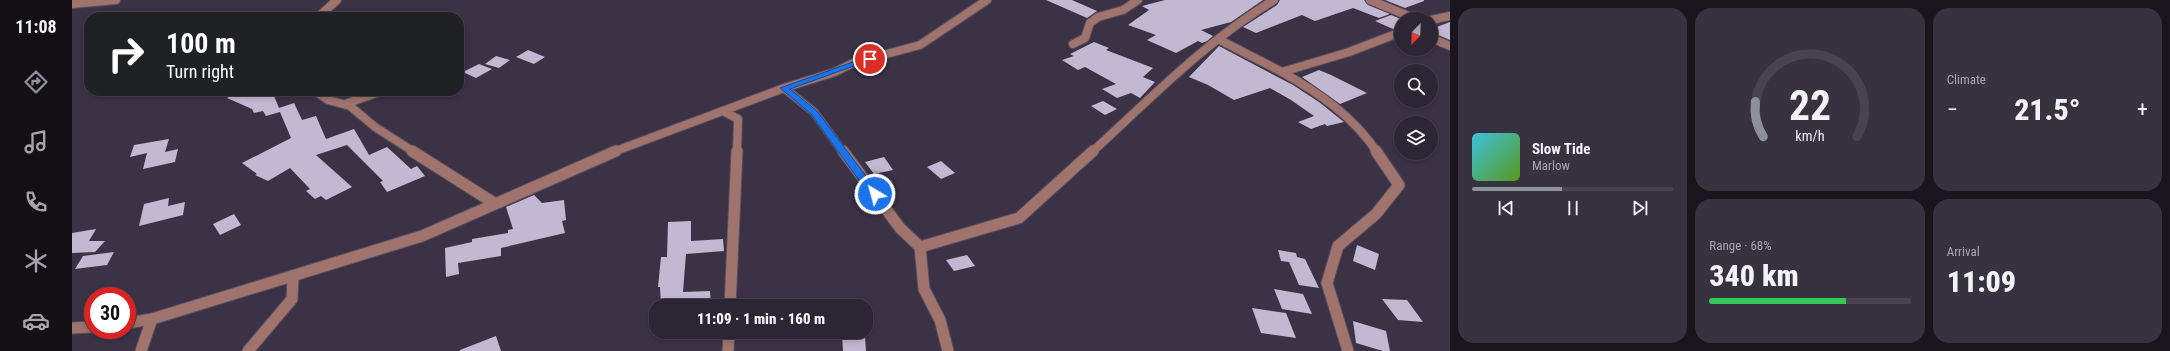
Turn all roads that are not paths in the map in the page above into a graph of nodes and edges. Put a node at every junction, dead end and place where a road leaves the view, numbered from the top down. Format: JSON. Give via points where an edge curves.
{"nodes":[{"id":1,"x":116,"y":0,"type":"edge"},
{"id":2,"x":337,"y":0,"type":"edge"},
{"id":3,"x":987,"y":0,"type":"edge"},
{"id":4,"x":1138,"y":0,"type":"edge"},
{"id":5,"x":1274,"y":0,"type":"edge"},
{"id":6,"x":1370,"y":0,"type":"edge"},
{"id":7,"x":72,"y":4,"type":"edge"},
{"id":8,"x":324,"y":12,"type":"edge"},
{"id":9,"x":1399,"y":12,"type":"edge"},
{"id":10,"x":1450,"y":16,"type":"edge"},
{"id":11,"x":1438,"y":19,"type":"edge"},
{"id":12,"x":1394,"y":35,"type":"edge"},
{"id":13,"x":1220,"y":40,"type":"junction"},
{"id":14,"x":1438,"y":41,"type":"edge"},
{"id":15,"x":1073,"y":44,"type":"dead end"},
{"id":16,"x":1450,"y":46,"type":"edge"},
{"id":17,"x":1282,"y":72,"type":"junction"},
{"id":18,"x":784,"y":88,"type":"junction"},
{"id":19,"x":322,"y":96,"type":"edge"},
{"id":20,"x":368,"y":96,"type":"edge"},
{"id":21,"x":345,"y":104,"type":"junction"},
{"id":22,"x":723,"y":111,"type":"junction"},
{"id":23,"x":494,"y":203,"type":"junction"},
{"id":24,"x":920,"y":247,"type":"junction"},
{"id":25,"x":293,"y":276,"type":"junction"},
{"id":26,"x":730,"y":299,"type":"edge"},
{"id":27,"x":152,"y":319,"type":"junction"},
{"id":28,"x":136,"y":322,"type":"edge"},
{"id":29,"x":84,"y":327,"type":"edge"},
{"id":30,"x":72,"y":328,"type":"edge"},
{"id":31,"x":729,"y":339,"type":"edge"},
{"id":32,"x":140,"y":351,"type":"edge"},
{"id":33,"x":248,"y":351,"type":"edge"},
{"id":34,"x":728,"y":351,"type":"edge"},
{"id":35,"x":948,"y":351,"type":"edge"},
{"id":36,"x":1348,"y":351,"type":"edge"}],
"edges":[{"from":1,"to":7,"type":"street"},
{"from":2,"to":8,"type":"street"},
{"from":3,"to":18,"type":"street","via":[[920,45],[853,63],[835,72]]},
{"from":4,"to":15,"type":"street","via":[[1123,10],[1090,22],[1085,38]]},
{"from":5,"to":13,"type":"street","via":[[1236,24]]},
{"from":6,"to":9,"type":"street"},
{"from":10,"to":11,"type":"street"},
{"from":12,"to":17,"type":"street","via":[[1349,52]]},
{"from":13,"to":17,"type":"street"},
{"from":13,"to":24,"type":"street","via":[[1197,56],[1019,218]]},
{"from":14,"to":16,"type":"street"},
{"from":17,"to":36,"type":"street","via":[[1323,96],[1366,135],[1399,185],[1376,214],[1338,246],[1327,282]]},
{"from":18,"to":22,"type":"street"},
{"from":18,"to":24,"type":"street","via":[[814,112],[900,228]]},
{"from":19,"to":21,"type":"street"},
{"from":20,"to":21,"type":"street"},
{"from":21,"to":23,"type":"street"},
{"from":22,"to":23,"type":"street","via":[[604,155]]},
{"from":22,"to":26,"type":"street","via":[[738,119]]},
{"from":23,"to":25,"type":"street","via":[[422,236]]},
{"from":24,"to":35,"type":"street","via":[[924,289],[940,320]]},
{"from":25,"to":27,"type":"street"},
{"from":25,"to":33,"type":"street","via":[[292,299]]},
{"from":27,"to":28,"type":"street"},
{"from":27,"to":32,"type":"street"},
{"from":29,"to":30,"type":"street"},
{"from":31,"to":34,"type":"street"}]}
